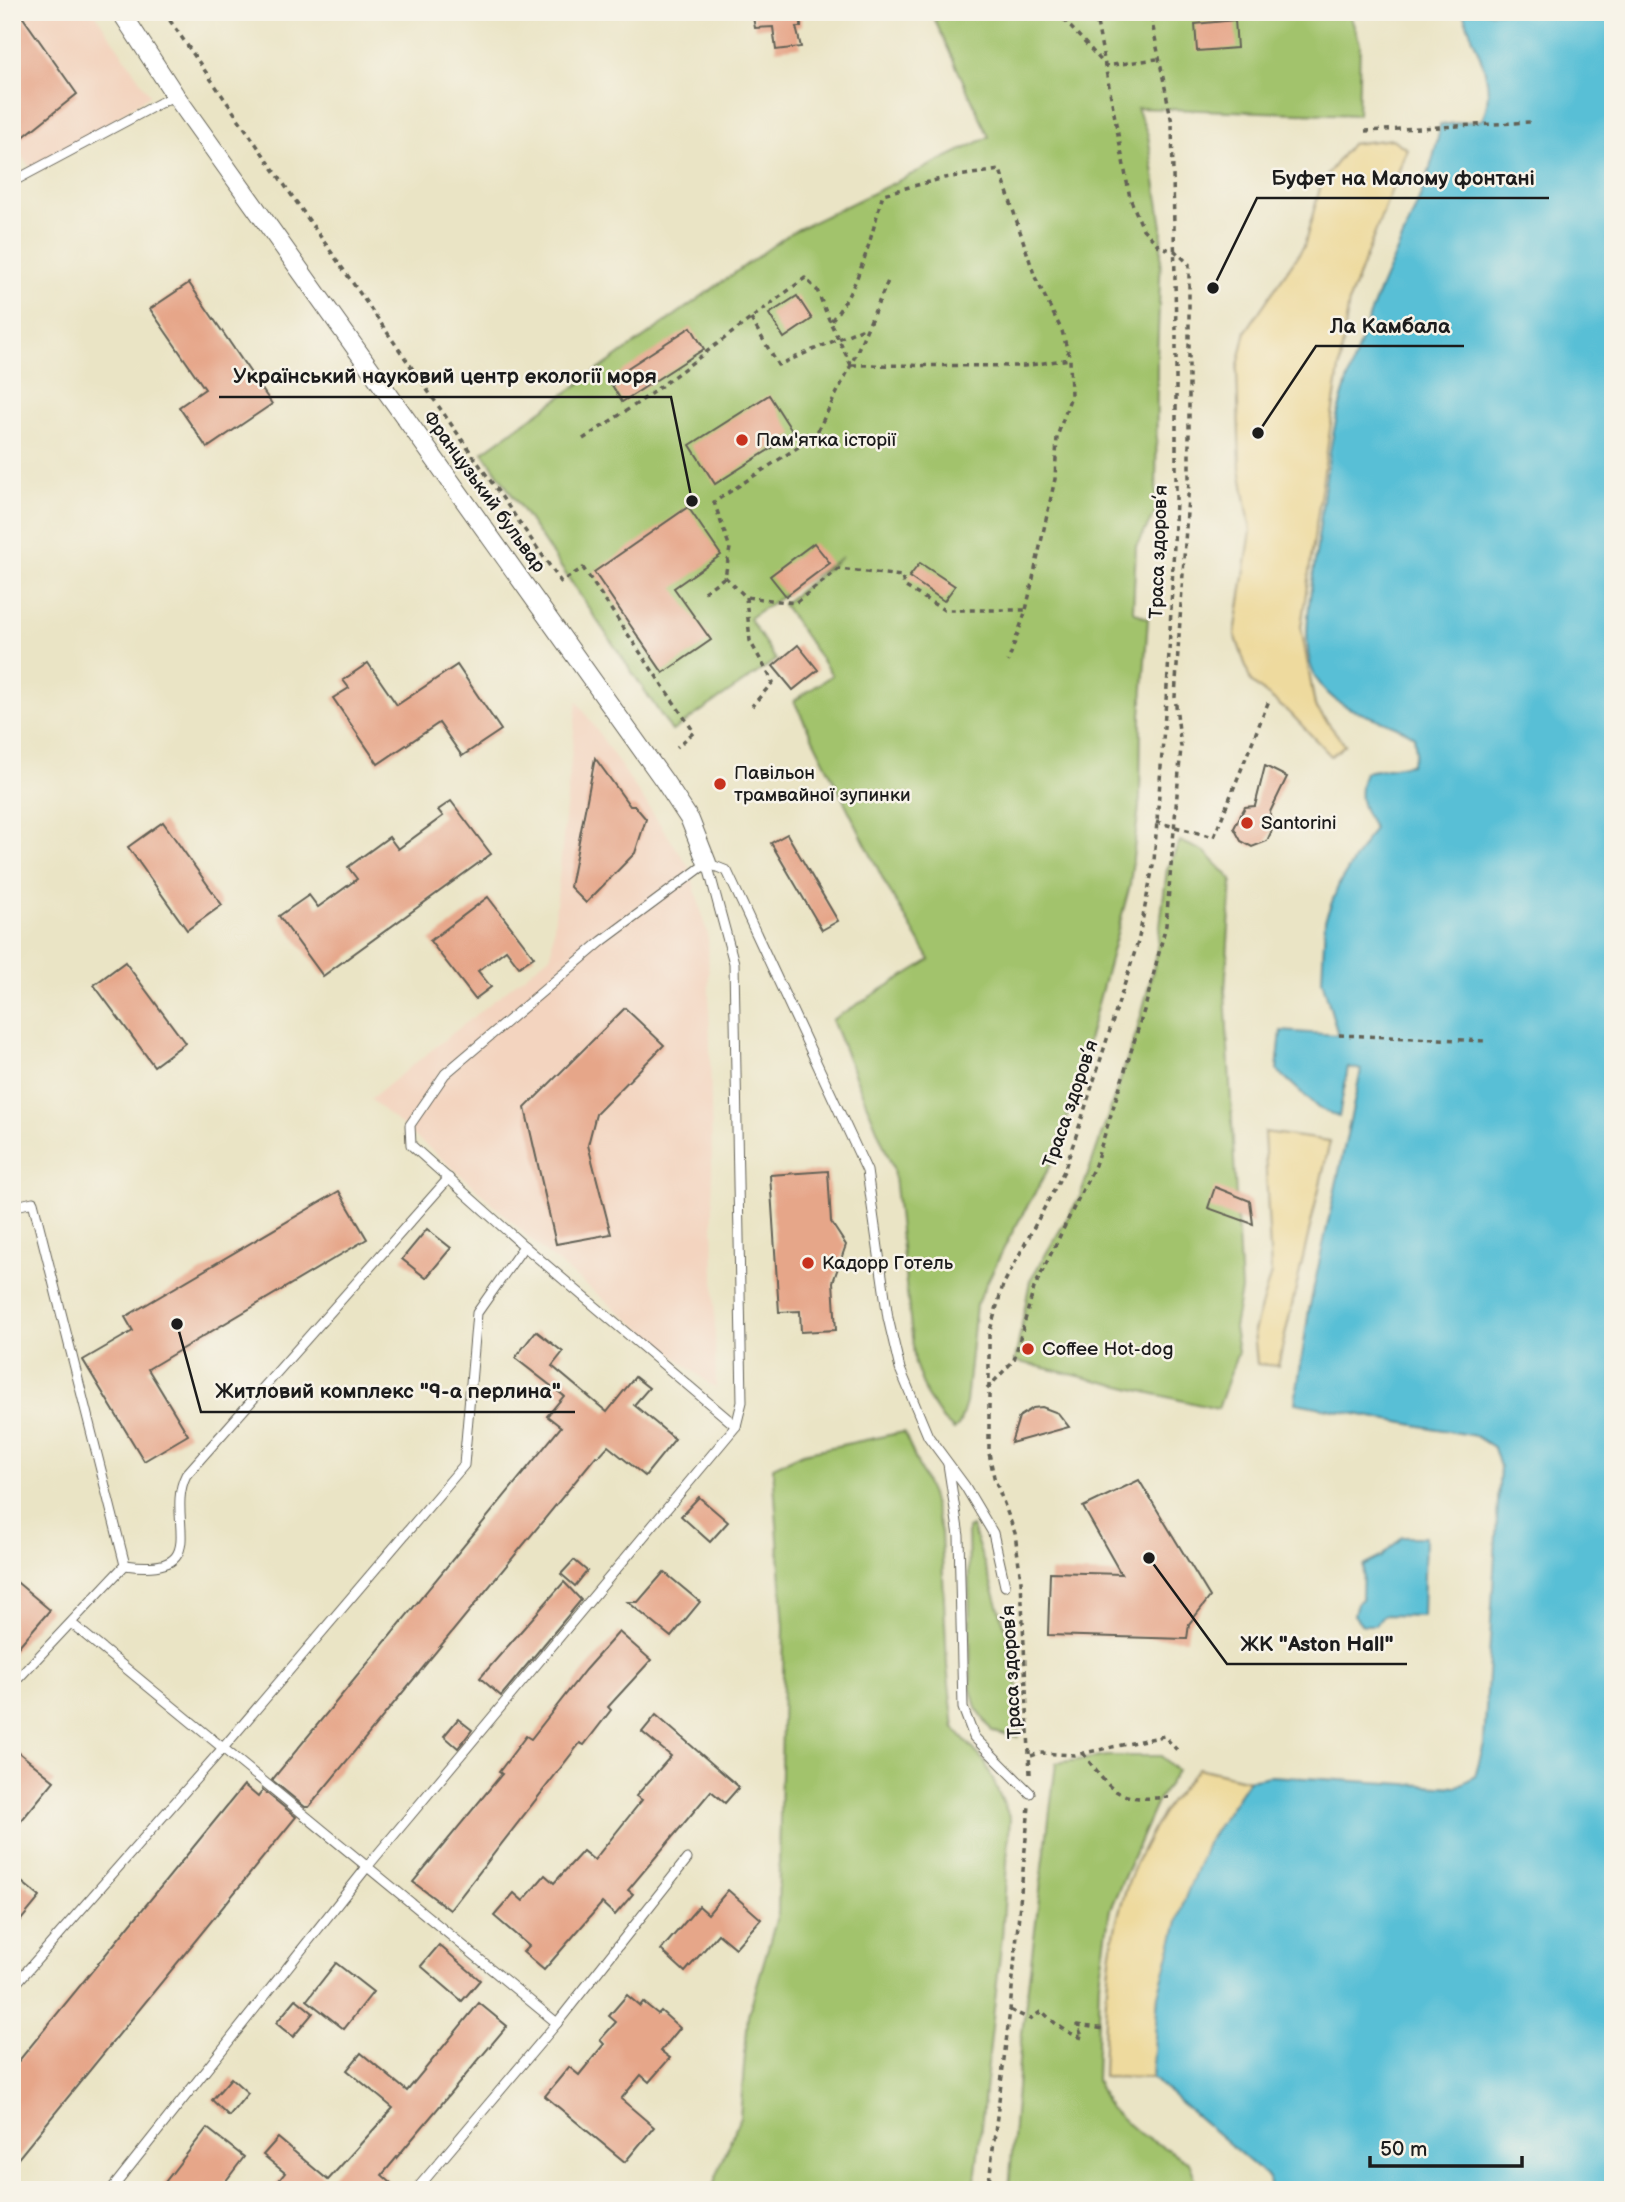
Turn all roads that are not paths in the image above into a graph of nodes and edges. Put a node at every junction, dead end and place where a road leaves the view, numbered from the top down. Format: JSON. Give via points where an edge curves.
{"nodes":[{"id":1,"x":121,"y":12,"type":"edge"},
{"id":2,"x":175,"y":95,"type":"junction"},
{"id":3,"x":12,"y":182,"type":"edge"},
{"id":4,"x":707,"y":863,"type":"junction"},
{"id":5,"x":449,"y":1178,"type":"junction"},
{"id":6,"x":12,"y":1207,"type":"edge"},
{"id":7,"x":524,"y":1246,"type":"junction"},
{"id":8,"x":736,"y":1426,"type":"junction"},
{"id":9,"x":948,"y":1462,"type":"junction"},
{"id":10,"x":125,"y":1565,"type":"junction"},
{"id":11,"x":1005,"y":1586,"type":"dead end"},
{"id":12,"x":71,"y":1623,"type":"junction"},
{"id":13,"x":12,"y":1685,"type":"edge"},
{"id":14,"x":223,"y":1748,"type":"junction"},
{"id":15,"x":1030,"y":1793,"type":"road end"},
{"id":16,"x":687,"y":1859,"type":"dead end"},
{"id":17,"x":367,"y":1867,"type":"junction"},
{"id":18,"x":12,"y":1989,"type":"edge"},
{"id":19,"x":557,"y":2023,"type":"junction"},
{"id":20,"x":111,"y":2190,"type":"edge"},
{"id":21,"x":416,"y":2190,"type":"edge"}],
"edges":[{"from":1,"to":2,"type":"street","name":"Французький бульвар"},
{"from":2,"to":3,"type":"lane"},
{"from":2,"to":4,"type":"street","name":"Французький бульвар","via":[[665,782],[690,820]]},
{"from":4,"to":5,"type":"lane","via":[[602,942],[445,1074],[410,1125],[411,1145]]},
{"from":4,"to":8,"type":"lane","via":[[734,963],[742,1402]]},
{"from":4,"to":9,"type":"lane","via":[[727,871],[867,1171],[900,1369],[928,1436]]},
{"from":5,"to":7,"type":"lane"},
{"from":5,"to":10,"type":"lane","via":[[186,1475],[178,1501],[184,1534],[172,1559],[159,1566]]},
{"from":6,"to":10,"type":"lane","via":[[33,1202]]},
{"from":7,"to":8,"type":"lane"},
{"from":7,"to":14,"type":"lane","via":[[477,1313],[464,1465]]},
{"from":8,"to":17,"type":"lane"},
{"from":9,"to":11,"type":"lane","via":[[993,1533]]},
{"from":9,"to":15,"type":"lane","via":[[958,1536],[963,1708],[974,1737]]},
{"from":10,"to":12,"type":"lane"},
{"from":12,"to":13,"type":"lane"},
{"from":12,"to":14,"type":"lane"},
{"from":14,"to":17,"type":"lane"},
{"from":14,"to":18,"type":"lane"},
{"from":16,"to":19,"type":"lane"},
{"from":17,"to":19,"type":"lane"},
{"from":17,"to":20,"type":"lane"},
{"from":19,"to":21,"type":"lane"}]}
